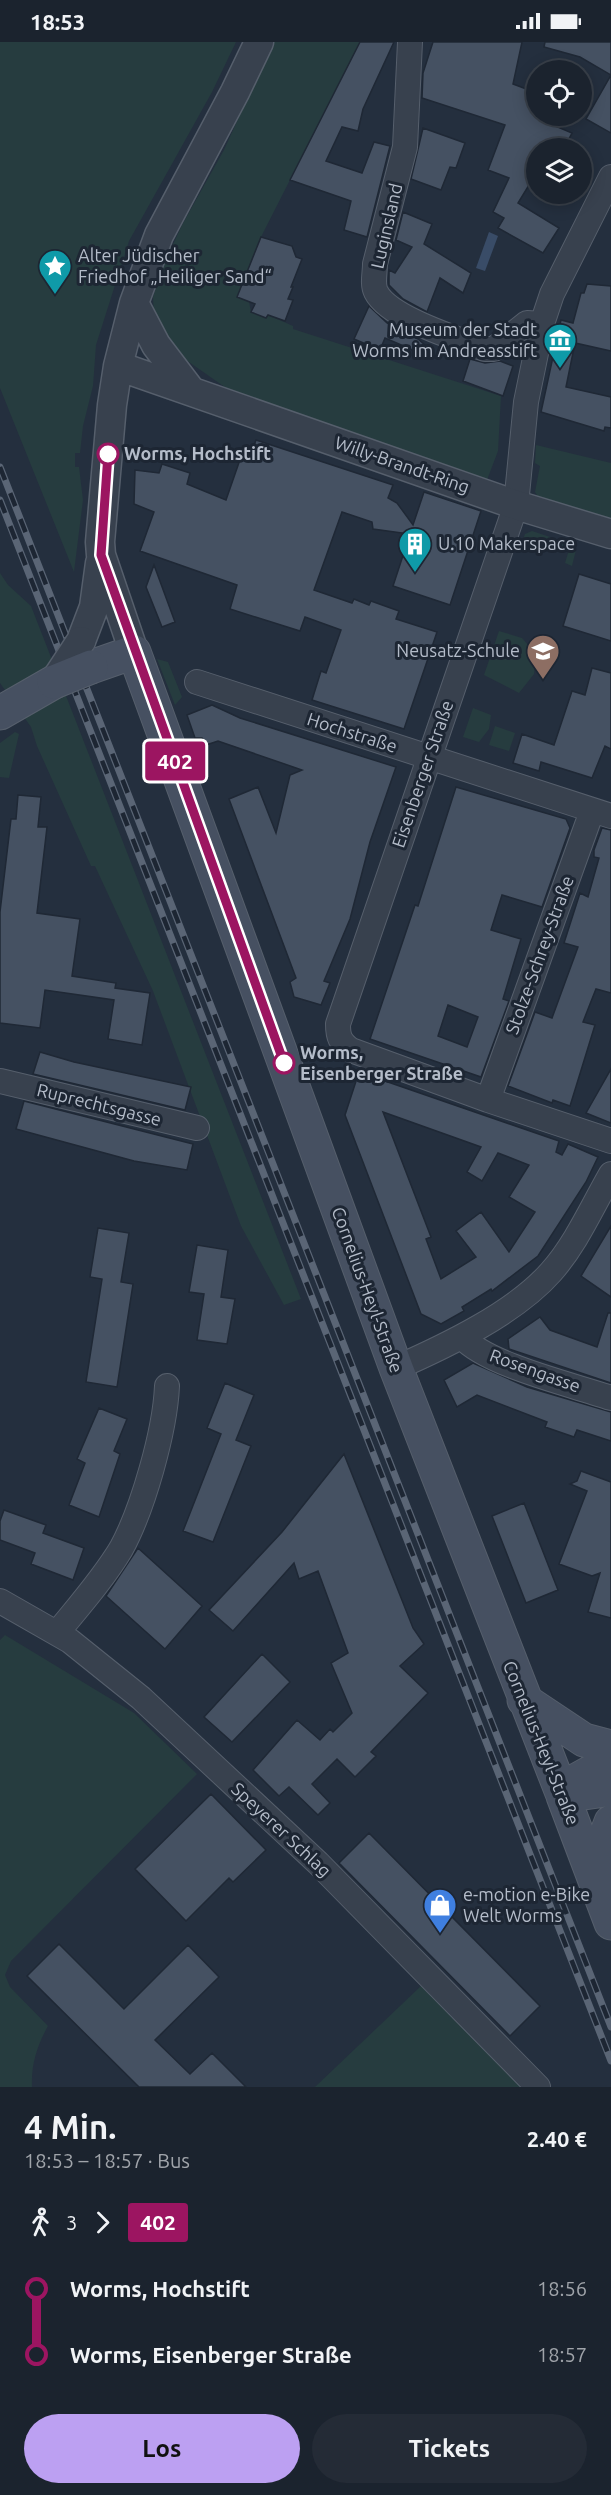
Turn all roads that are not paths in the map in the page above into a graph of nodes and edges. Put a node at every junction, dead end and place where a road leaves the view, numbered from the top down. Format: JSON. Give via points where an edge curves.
{"nodes":[{"id":1,"x":259,"y":42,"type":"edge"},
{"id":2,"x":410,"y":42,"type":"edge"},
{"id":3,"x":611,"y":177,"type":"edge"},
{"id":4,"x":134,"y":303,"type":"junction"},
{"id":5,"x":542,"y":324,"type":"junction"},
{"id":6,"x":118,"y":366,"type":"junction"},
{"id":7,"x":193,"y":393,"type":"junction"},
{"id":8,"x":516,"y":505,"type":"junction"},
{"id":9,"x":611,"y":534,"type":"edge"},
{"id":10,"x":101,"y":555,"type":"junction"},
{"id":11,"x":135,"y":652,"type":"junction"},
{"id":12,"x":86,"y":654,"type":"junction"},
{"id":13,"x":196,"y":682,"type":"dead end"},
{"id":14,"x":0,"y":713,"type":"edge"},
{"id":15,"x":428,"y":757,"type":"junction"},
{"id":16,"x":602,"y":814,"type":"edge"},
{"id":17,"x":0,"y":1081,"type":"edge"},
{"id":18,"x":488,"y":1100,"type":"junction"},
{"id":19,"x":197,"y":1128,"type":"dead end"},
{"id":20,"x":611,"y":1141,"type":"edge"},
{"id":21,"x":611,"y":1174,"type":"edge"},
{"id":22,"x":462,"y":1337,"type":"junction"},
{"id":23,"x":396,"y":1368,"type":"junction"},
{"id":24,"x":167,"y":1386,"type":"dead end"},
{"id":25,"x":611,"y":1398,"type":"edge"},
{"id":26,"x":0,"y":1601,"type":"edge"},
{"id":27,"x":57,"y":1633,"type":"junction"},
{"id":28,"x":524,"y":1700,"type":"junction"},
{"id":29,"x":611,"y":1747,"type":"edge"},
{"id":30,"x":611,"y":1761,"type":"edge"},
{"id":31,"x":611,"y":1789,"type":"edge"},
{"id":32,"x":562,"y":1794,"type":"junction"},
{"id":33,"x":611,"y":1822,"type":"edge"},
{"id":34,"x":595,"y":1881,"type":"junction"},
{"id":35,"x":611,"y":1923,"type":"edge"},
{"id":36,"x":538,"y":2087,"type":"edge"}],
"edges":[{"from":1,"to":4,"type":"street","via":[[159,235]]},
{"from":2,"to":5,"type":"street","name":"Luginsland","via":[[405,147],[375,264],[378,295],[400,313],[485,349],[494,349],[527,323]]},
{"from":3,"to":5,"type":"street","name":"Eisenberger Straße","via":[[561,271]]},
{"from":4,"to":6,"type":"street"},
{"from":4,"to":7,"type":"street","via":[[156,345]]},
{"from":5,"to":8,"type":"street","name":"Eisenberger Straße","via":[[526,402]]},
{"from":6,"to":7,"type":"street","name":"Willy-Brandt-Ring"},
{"from":6,"to":10,"type":"street"},
{"from":7,"to":8,"type":"street","name":"Willy-Brandt-Ring"},
{"from":8,"to":9,"type":"street","name":"Willy-Brandt-Ring"},
{"from":8,"to":15,"type":"street","name":"Eisenberger Straße"},
{"from":10,"to":11,"type":"street"},
{"from":10,"to":12,"type":"street"},
{"from":11,"to":12,"type":"main road"},
{"from":11,"to":23,"type":"main road","name":"Cornelius-Heyl-Straße"},
{"from":12,"to":14,"type":"main road","bridge":true,"via":[[54,682]]},
{"from":13,"to":15,"type":"street","name":"Hochstraße"},
{"from":15,"to":16,"type":"street","name":"Hochstraße"},
{"from":15,"to":18,"type":"street","name":"Eisenberger Straße","via":[[338,1024],[338,1035],[351,1050]]},
{"from":16,"to":18,"type":"street","name":"Stolze-Schrey-Straße"},
{"from":17,"to":19,"type":"street","name":"Ruprechtsgasse"},
{"from":18,"to":20,"type":"street"},
{"from":21,"to":22,"type":"street","via":[[550,1273],[526,1295]]},
{"from":22,"to":23,"type":"street"},
{"from":22,"to":25,"type":"street","name":"Rosengasse","via":[[492,1357]]},
{"from":23,"to":28,"type":"main road","name":"Cornelius-Heyl-Straße"},
{"from":24,"to":27,"type":"street","via":[[166,1413],[126,1539],[106,1572]]},
{"from":26,"to":27,"type":"street","name":"Speyerer Schlag"},
{"from":27,"to":36,"type":"street","name":"Speyerer Schlag","via":[[141,1698],[318,1863]]},
{"from":28,"to":29,"type":"main road","via":[[584,1740]]},
{"from":28,"to":32,"type":"main road","name":"Cornelius-Heyl-Straße"},
{"from":30,"to":32,"type":"main road","via":[[575,1781]]},
{"from":31,"to":32,"type":"main road"},
{"from":32,"to":34,"type":"main road","name":"Cornelius-Heyl-Straße"},
{"from":33,"to":34,"type":"main road","via":[[599,1853]]},
{"from":34,"to":35,"type":"main road","name":"Cornelius-Heyl-Straße"}]}
